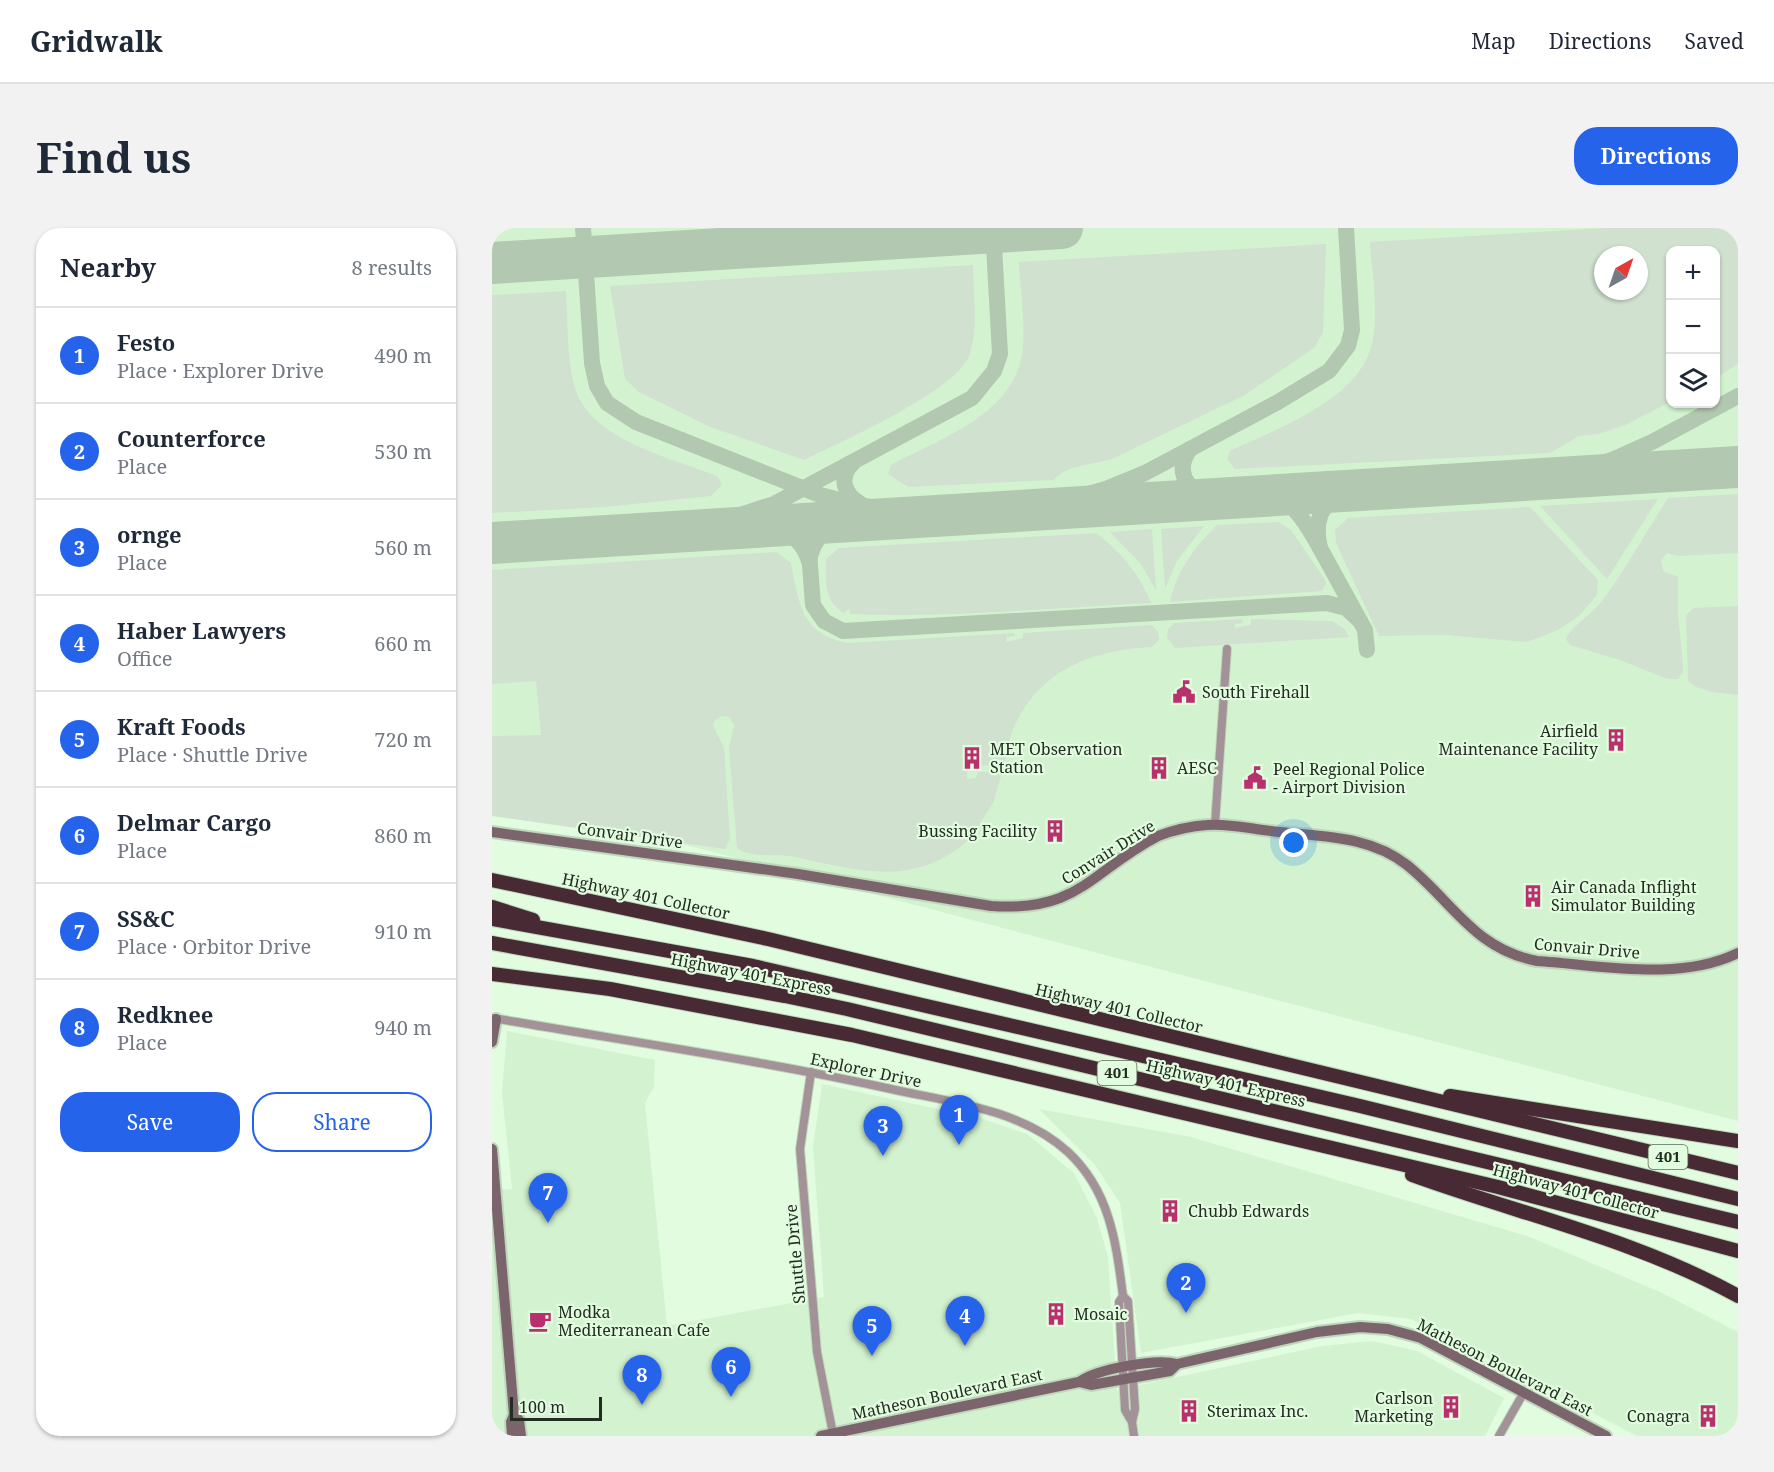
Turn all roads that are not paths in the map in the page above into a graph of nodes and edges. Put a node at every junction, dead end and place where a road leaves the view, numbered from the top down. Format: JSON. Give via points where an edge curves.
{"nodes":[{"id":1,"x":1227,"y":649,"type":"dead end"},
{"id":2,"x":1215,"y":824,"type":"junction"},
{"id":3,"x":492,"y":832,"type":"edge"},
{"id":4,"x":492,"y":880,"type":"edge"},
{"id":5,"x":492,"y":907,"type":"edge"},
{"id":6,"x":492,"y":919,"type":"edge"},
{"id":7,"x":557,"y":930,"type":"junction"},
{"id":8,"x":492,"y":943,"type":"edge"},
{"id":9,"x":1738,"y":953,"type":"edge"},
{"id":10,"x":492,"y":974,"type":"edge"},
{"id":11,"x":494,"y":1018,"type":"edge"},
{"id":12,"x":492,"y":1042,"type":"edge"},
{"id":13,"x":811,"y":1072,"type":"junction"},
{"id":14,"x":1350,"y":1080,"type":"junction"},
{"id":15,"x":1738,"y":1141,"type":"edge"},
{"id":16,"x":492,"y":1149,"type":"edge"},
{"id":17,"x":1348,"y":1152,"type":"junction"},
{"id":18,"x":1738,"y":1173,"type":"edge"},
{"id":19,"x":1638,"y":1174,"type":"junction"},
{"id":20,"x":1738,"y":1190,"type":"edge"},
{"id":21,"x":1738,"y":1199,"type":"edge"},
{"id":22,"x":1738,"y":1222,"type":"edge"},
{"id":23,"x":1666,"y":1231,"type":"junction"},
{"id":24,"x":1738,"y":1251,"type":"edge"},
{"id":25,"x":1738,"y":1258,"type":"edge"},
{"id":26,"x":1738,"y":1296,"type":"edge"},
{"id":27,"x":1128,"y":1373,"type":"junction"},
{"id":28,"x":1523,"y":1394,"type":"junction"},
{"id":29,"x":514,"y":1415,"type":"junction"},
{"id":30,"x":833,"y":1434,"type":"junction"},
{"id":31,"x":512,"y":1436,"type":"edge"},
{"id":32,"x":521,"y":1436,"type":"edge"},
{"id":33,"x":821,"y":1436,"type":"edge"},
{"id":34,"x":1134,"y":1436,"type":"edge"},
{"id":35,"x":1499,"y":1436,"type":"edge"},
{"id":36,"x":1606,"y":1436,"type":"edge"}],
"edges":[{"from":1,"to":2,"type":"street"},
{"from":2,"to":3,"type":"street","name":"Convair Drive","via":[[1158,836],[1069,896],[1020,908]]},
{"from":2,"to":9,"type":"street","name":"Convair Drive","via":[[1343,838],[1379,848],[1406,864],[1478,935],[1518,957],[1681,969],[1707,966]]},
{"from":4,"to":14,"type":"highway","name":"Highway 401 Collector","number":"401","via":[[768,939]]},
{"from":5,"to":7,"type":"highway"},
{"from":6,"to":7,"type":"highway","name":"Highway 401 Express","number":"401"},
{"from":7,"to":19,"type":"highway","name":"Highway 401 Express","number":"401","via":[[843,986]]},
{"from":8,"to":22,"type":"highway","name":"Highway 401 Express","number":"401","via":[[837,1007]]},
{"from":10,"to":17,"type":"highway","name":"Highway 401 Collector","number":"401","via":[[610,989],[852,1035]]},
{"from":11,"to":12,"type":"street"},
{"from":11,"to":13,"type":"street","name":"Explorer Drive"},
{"from":13,"to":27,"type":"street","name":"Explorer Drive","via":[[1016,1120],[1054,1141],[1083,1168],[1097,1187],[1114,1233],[1123,1296],[1128,1301]]},
{"from":13,"to":30,"type":"street","name":"Shuttle Drive","via":[[800,1149],[818,1352]]},
{"from":14,"to":15,"type":"highway"},
{"from":14,"to":18,"type":"highway","name":"Highway 401 Collector","number":"401"},
{"from":16,"to":29,"type":"street"},
{"from":17,"to":23,"type":"highway","name":"Highway 401 Collector","number":"401"},
{"from":17,"to":26,"type":"highway","via":[[1625,1244]]},
{"from":19,"to":20,"type":"highway"},
{"from":19,"to":21,"type":"highway","number":"401"},
{"from":23,"to":24,"type":"highway"},
{"from":23,"to":25,"type":"highway"},
{"from":27,"to":28,"type":"street","name":"Matheson Boulevard East","via":[[1170,1371],[1177,1364],[1317,1332],[1375,1327],[1421,1338]]},
{"from":27,"to":30,"type":"street","name":"Matheson Boulevard East","via":[[1090,1385],[1079,1382]]},
{"from":27,"to":34,"type":"street","name":"Explorer Drive","via":[[1125,1410]]},
{"from":28,"to":35,"type":"street"},
{"from":28,"to":36,"type":"street","name":"Matheson Boulevard East"},
{"from":29,"to":31,"type":"street"},
{"from":29,"to":32,"type":"street","via":[[519,1420]]},
{"from":30,"to":33,"type":"street","name":"Matheson Boulevard East"}]}
